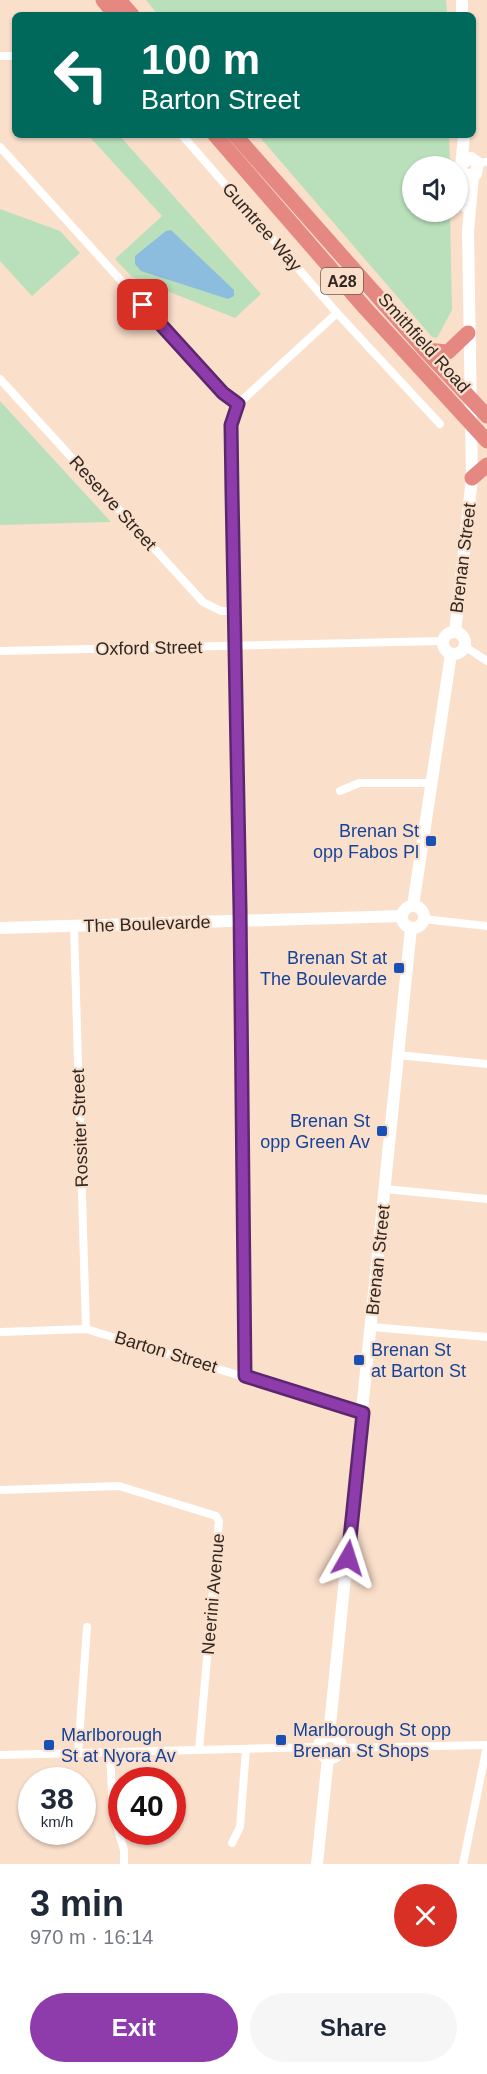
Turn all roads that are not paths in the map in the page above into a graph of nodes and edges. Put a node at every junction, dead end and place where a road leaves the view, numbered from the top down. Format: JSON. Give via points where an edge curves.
{"nodes":[{"id":1,"x":119,"y":0,"type":"edge"},
{"id":2,"x":129,"y":12,"type":"edge"},
{"id":3,"x":185,"y":138,"type":"edge"},
{"id":4,"x":218,"y":138,"type":"edge"},
{"id":5,"x":239,"y":138,"type":"edge"},
{"id":6,"x":464,"y":138,"type":"edge"},
{"id":7,"x":471,"y":138,"type":"edge"},
{"id":8,"x":0,"y":147,"type":"edge"},
{"id":9,"x":462,"y":156,"type":"edge"},
{"id":10,"x":479,"y":167,"type":"edge"},
{"id":11,"x":467,"y":222,"type":"edge"},
{"id":12,"x":468,"y":231,"type":"junction"},
{"id":13,"x":337,"y":313,"type":"junction"},
{"id":14,"x":468,"y":333,"type":"junction"},
{"id":15,"x":425,"y":350,"type":"junction"},
{"id":16,"x":0,"y":380,"type":"edge"},
{"id":17,"x":470,"y":399,"type":"junction"},
{"id":18,"x":238,"y":404,"type":"junction"},
{"id":19,"x":487,"y":416,"type":"edge"},
{"id":20,"x":440,"y":424,"type":"dead end"},
{"id":21,"x":471,"y":425,"type":"junction"},
{"id":22,"x":487,"y":441,"type":"edge"},
{"id":23,"x":487,"y":465,"type":"edge"},
{"id":24,"x":472,"y":478,"type":"junction"},
{"id":25,"x":234,"y":611,"type":"junction"},
{"id":26,"x":455,"y":632,"type":"junction"},
{"id":27,"x":442,"y":641,"type":"junction"},
{"id":28,"x":235,"y":646,"type":"junction"},
{"id":29,"x":464,"y":646,"type":"junction"},
{"id":30,"x":0,"y":651,"type":"edge"},
{"id":31,"x":451,"y":654,"type":"junction"},
{"id":32,"x":487,"y":661,"type":"edge"},
{"id":33,"x":430,"y":783,"type":"junction"},
{"id":34,"x":340,"y":790,"type":"dead end"},
{"id":35,"x":413,"y":906,"type":"junction"},
{"id":36,"x":402,"y":916,"type":"junction"},
{"id":37,"x":423,"y":919,"type":"junction"},
{"id":38,"x":240,"y":921,"type":"junction"},
{"id":39,"x":487,"y":926,"type":"edge"},
{"id":40,"x":74,"y":927,"type":"junction"},
{"id":41,"x":0,"y":928,"type":"edge"},
{"id":42,"x":411,"y":928,"type":"junction"},
{"id":43,"x":398,"y":1055,"type":"junction"},
{"id":44,"x":487,"y":1064,"type":"edge"},
{"id":45,"x":385,"y":1189,"type":"junction"},
{"id":46,"x":487,"y":1199,"type":"edge"},
{"id":47,"x":372,"y":1327,"type":"junction"},
{"id":48,"x":86,"y":1329,"type":"junction"},
{"id":49,"x":0,"y":1332,"type":"edge"},
{"id":50,"x":487,"y":1337,"type":"edge"},
{"id":51,"x":245,"y":1376,"type":"junction"},
{"id":52,"x":363,"y":1413,"type":"junction"},
{"id":53,"x":0,"y":1490,"type":"edge"},
{"id":54,"x":87,"y":1627,"type":"dead end"},
{"id":55,"x":329,"y":1735,"type":"junction"},
{"id":56,"x":487,"y":1745,"type":"edge"},
{"id":57,"x":318,"y":1747,"type":"junction"},
{"id":58,"x":341,"y":1748,"type":"junction"},
{"id":59,"x":246,"y":1749,"type":"junction"},
{"id":60,"x":199,"y":1750,"type":"junction"},
{"id":61,"x":78,"y":1753,"type":"junction"},
{"id":62,"x":110,"y":1753,"type":"junction"},
{"id":63,"x":0,"y":1755,"type":"edge"},
{"id":64,"x":328,"y":1758,"type":"junction"},
{"id":65,"x":232,"y":1843,"type":"dead end"},
{"id":66,"x":124,"y":1864,"type":"edge"},
{"id":67,"x":317,"y":1864,"type":"edge"},
{"id":68,"x":463,"y":1864,"type":"edge"}],
"edges":[{"from":1,"to":2,"type":"highway"},
{"from":3,"to":13,"type":"street","name":"Gumtree Way"},
{"from":4,"to":21,"type":"highway","name":"Smithfield Road","number":"A28"},
{"from":5,"to":15,"type":"highway","name":"Smithfield Road","number":"A28"},
{"from":6,"to":9,"type":"street","name":"Brenan Street"},
{"from":7,"to":10,"type":"street","name":"Brenan Street"},
{"from":8,"to":18,"type":"street","via":[[223,393]]},
{"from":10,"to":12,"type":"street","name":"Brenan Street"},
{"from":11,"to":12,"type":"street","name":"Brenan Street"},
{"from":12,"to":14,"type":"street","name":"Brenan Street"},
{"from":13,"to":18,"type":"street"},
{"from":13,"to":20,"type":"street","name":"Gumtree Way"},
{"from":14,"to":15,"type":"highway","via":[[448,352]]},
{"from":14,"to":17,"type":"street","name":"Brenan Street"},
{"from":15,"to":17,"type":"highway","name":"Smithfield Road","number":"A28"},
{"from":16,"to":25,"type":"street","name":"Reserve Street","via":[[203,602],[221,611]]},
{"from":17,"to":19,"type":"highway","name":"Smithfield Road","number":"A28"},
{"from":17,"to":21,"type":"street","name":"Brenan Street"},
{"from":18,"to":25,"type":"street","via":[[231,425]]},
{"from":21,"to":22,"type":"highway","name":"Smithfield Road","number":"A28"},
{"from":21,"to":24,"type":"street","name":"Brenan Street"},
{"from":23,"to":24,"type":"highway"},
{"from":24,"to":26,"type":"street","name":"Brenan Street"},
{"from":25,"to":28,"type":"street"},
{"from":26,"to":27,"type":"street"},
{"from":26,"to":29,"type":"street","via":[[464,639]]},
{"from":27,"to":28,"type":"street","name":"Oxford Street"},
{"from":27,"to":31,"type":"street","via":[[443,648]]},
{"from":28,"to":30,"type":"street","name":"Oxford Street"},
{"from":28,"to":38,"type":"street"},
{"from":29,"to":31,"type":"street","via":[[461,652]]},
{"from":29,"to":32,"type":"street"},
{"from":31,"to":33,"type":"street"},
{"from":33,"to":34,"type":"street","via":[[359,783]]},
{"from":33,"to":35,"type":"street"},
{"from":35,"to":36,"type":"street","via":[[404,910]]},
{"from":35,"to":37,"type":"street","via":[[420,909]]},
{"from":36,"to":38,"type":"street","name":"The Boulevarde"},
{"from":36,"to":42,"type":"street"},
{"from":37,"to":39,"type":"street"},
{"from":37,"to":42,"type":"street"},
{"from":38,"to":40,"type":"street","name":"The Boulevarde"},
{"from":38,"to":51,"type":"street"},
{"from":40,"to":41,"type":"street","name":"The Boulevarde"},
{"from":40,"to":48,"type":"street","name":"Rossiter Street"},
{"from":42,"to":43,"type":"street","name":"Brenan Street"},
{"from":43,"to":44,"type":"street"},
{"from":43,"to":45,"type":"street","name":"Brenan Street"},
{"from":45,"to":46,"type":"street"},
{"from":45,"to":47,"type":"street","name":"Brenan Street"},
{"from":47,"to":50,"type":"street"},
{"from":47,"to":52,"type":"street","name":"Brenan Street"},
{"from":48,"to":49,"type":"street","name":"Barton Street"},
{"from":48,"to":51,"type":"street","name":"Barton Street"},
{"from":51,"to":52,"type":"street","name":"Barton Street"},
{"from":52,"to":55,"type":"street","name":"Brenan Street"},
{"from":53,"to":60,"type":"street","name":"Neerini Avenue","via":[[119,1486],[216,1516],[219,1521]]},
{"from":54,"to":61,"type":"street"},
{"from":55,"to":57,"type":"street"},
{"from":55,"to":58,"type":"street","via":[[339,1740]]},
{"from":56,"to":58,"type":"street"},
{"from":56,"to":68,"type":"street"},
{"from":57,"to":59,"type":"street"},
{"from":57,"to":64,"type":"street"},
{"from":58,"to":64,"type":"street","via":[[338,1755]]},
{"from":59,"to":60,"type":"street"},
{"from":59,"to":65,"type":"street","via":[[240,1827]]},
{"from":60,"to":62,"type":"street"},
{"from":61,"to":62,"type":"street"},
{"from":61,"to":63,"type":"street"},
{"from":62,"to":66,"type":"street","via":[[113,1813]]},
{"from":64,"to":67,"type":"street"}]}
